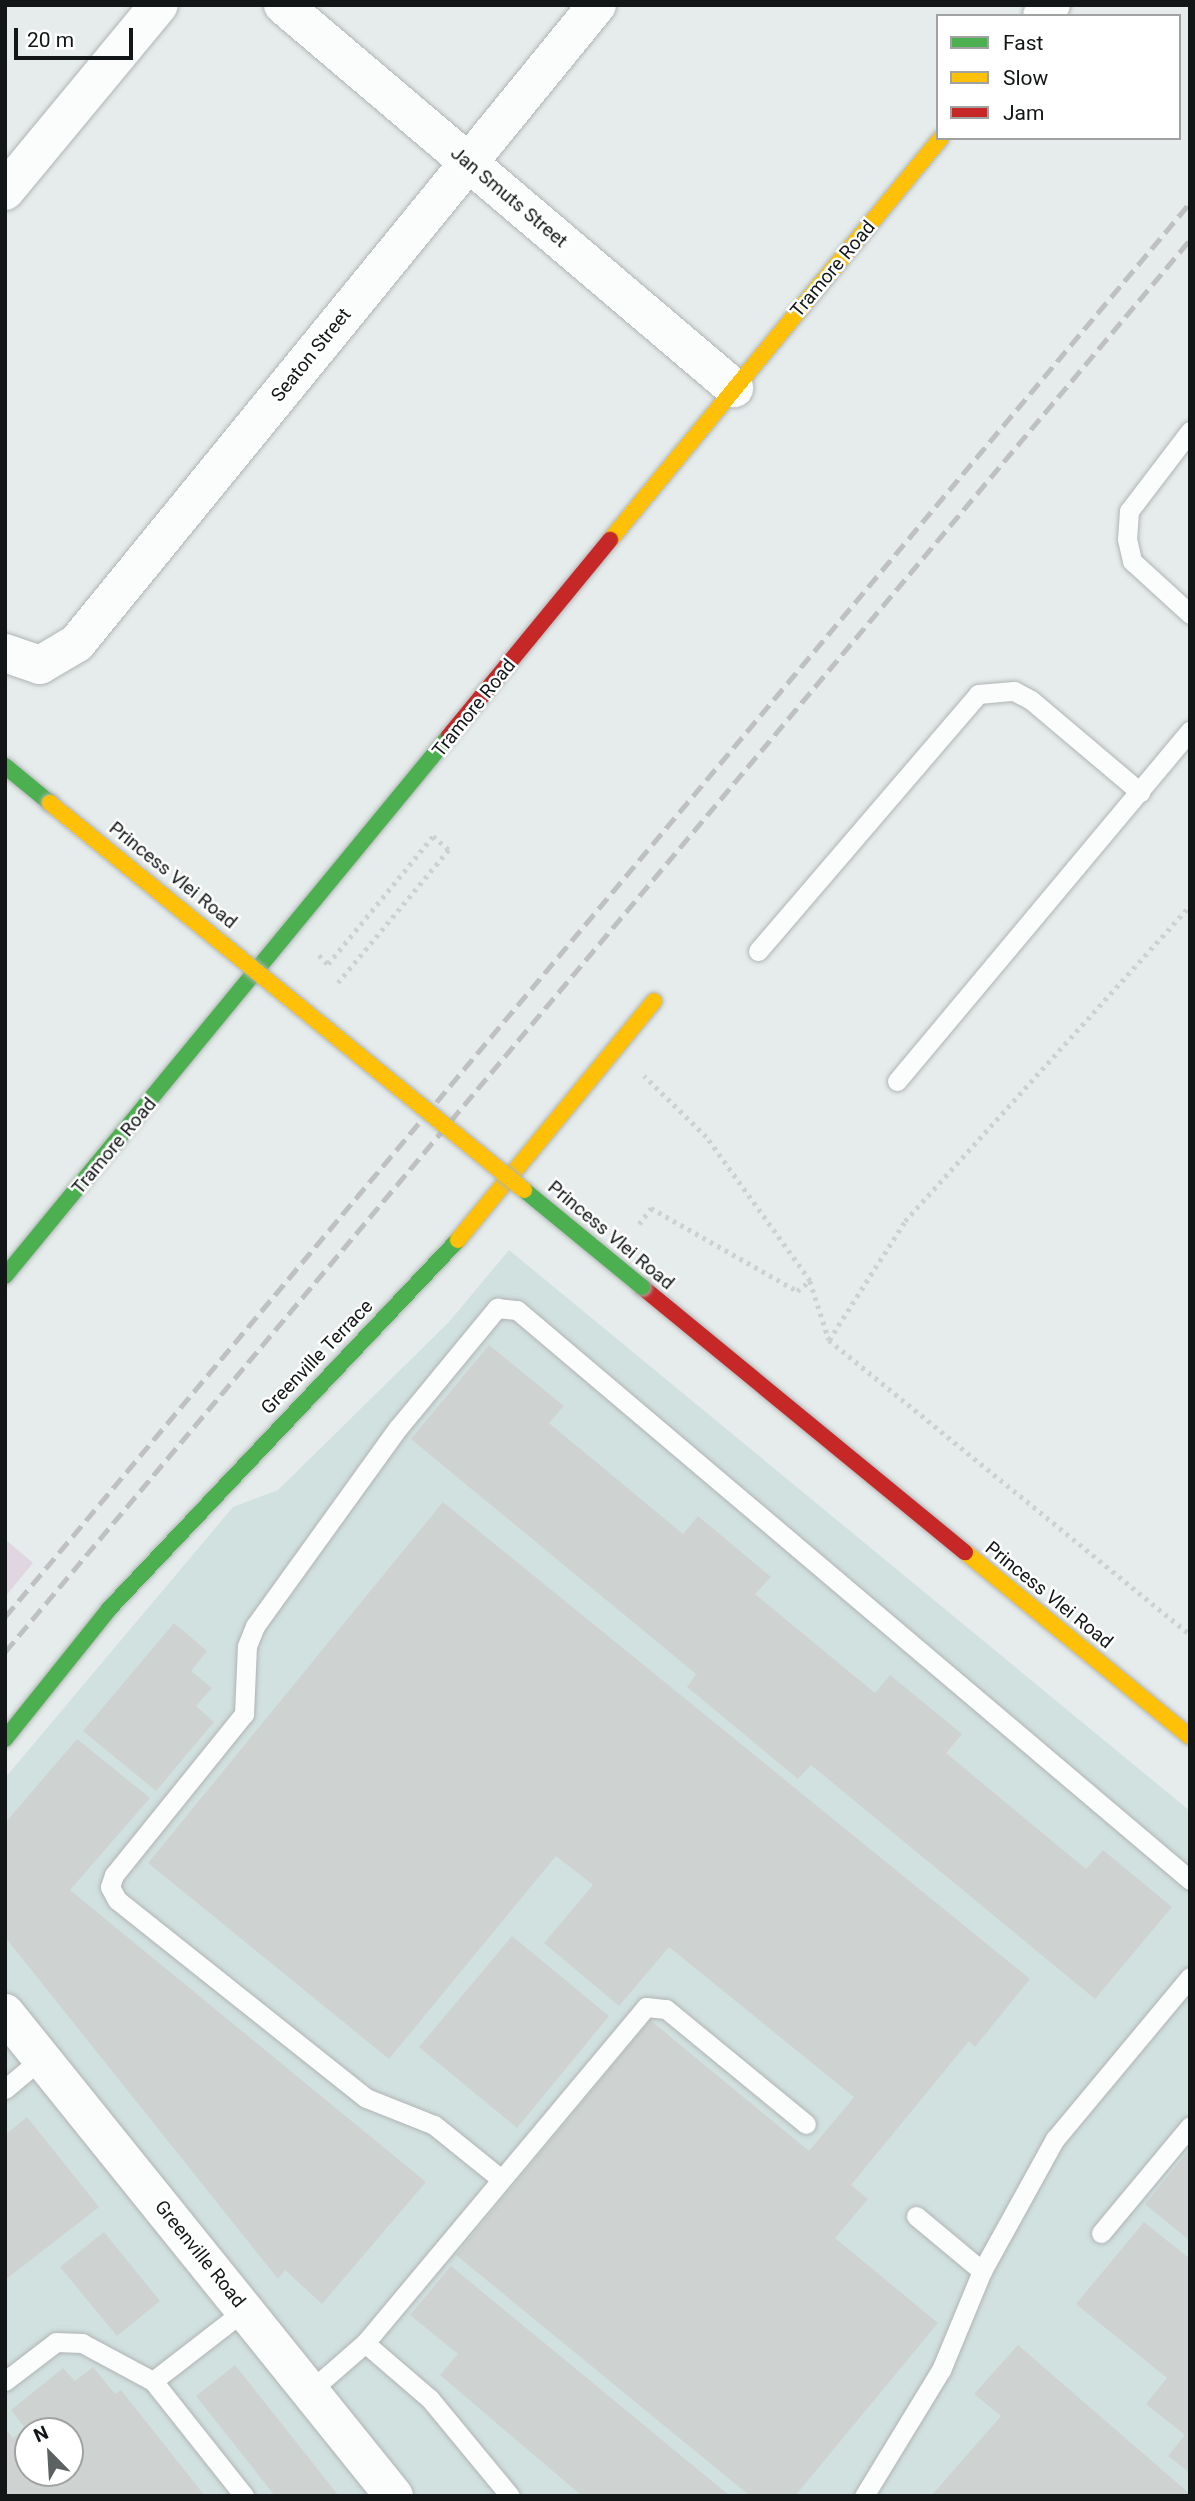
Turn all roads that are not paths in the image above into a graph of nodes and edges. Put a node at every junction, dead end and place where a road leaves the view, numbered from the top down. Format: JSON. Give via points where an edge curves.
{"nodes":[{"id":1,"x":159,"y":5,"type":"edge"},
{"id":2,"x":283,"y":5,"type":"edge"},
{"id":3,"x":597,"y":5,"type":"edge"},
{"id":4,"x":939,"y":140,"type":"edge"},
{"id":5,"x":468,"y":163,"type":"junction"},
{"id":6,"x":5,"y":191,"type":"edge"},
{"id":7,"x":734,"y":388,"type":"junction"},
{"id":8,"x":1190,"y":431,"type":"edge"},
{"id":9,"x":1190,"y":614,"type":"edge"},
{"id":10,"x":5,"y":653,"type":"edge"},
{"id":11,"x":1190,"y":730,"type":"edge"},
{"id":12,"x":5,"y":766,"type":"edge"},
{"id":13,"x":1140,"y":792,"type":"junction"},
{"id":14,"x":758,"y":951,"type":"dead end"},
{"id":15,"x":654,"y":1001,"type":"dead end"},
{"id":16,"x":897,"y":1081,"type":"dead end"},
{"id":17,"x":9,"y":1264,"type":"edge"},
{"id":18,"x":1190,"y":1737,"type":"edge"},
{"id":19,"x":5,"y":1739,"type":"edge"},
{"id":20,"x":1190,"y":1880,"type":"edge"},
{"id":21,"x":1190,"y":1977,"type":"edge"},
{"id":22,"x":5,"y":2013,"type":"edge"},
{"id":23,"x":42,"y":2058,"type":"junction"},
{"id":24,"x":5,"y":2089,"type":"edge"},
{"id":25,"x":806,"y":2124,"type":"dead end"},
{"id":26,"x":1190,"y":2126,"type":"edge"},
{"id":27,"x":501,"y":2179,"type":"junction"},
{"id":28,"x":916,"y":2216,"type":"dead end"},
{"id":29,"x":1101,"y":2233,"type":"dead end"},
{"id":30,"x":982,"y":2271,"type":"junction"},
{"id":31,"x":245,"y":2310,"type":"junction"},
{"id":32,"x":365,"y":2343,"type":"junction"},
{"id":33,"x":5,"y":2381,"type":"edge"},
{"id":34,"x":153,"y":2381,"type":"junction"},
{"id":35,"x":310,"y":2391,"type":"junction"},
{"id":36,"x":244,"y":2496,"type":"edge"},
{"id":37,"x":394,"y":2496,"type":"edge"},
{"id":38,"x":510,"y":2496,"type":"edge"},
{"id":39,"x":864,"y":2496,"type":"edge"}],
"edges":[{"from":1,"to":6,"type":"street"},
{"from":2,"to":5,"type":"street","name":"Jan Smuts Street"},
{"from":3,"to":5,"type":"street","name":"Seaton Street"},
{"from":4,"to":7,"type":"street","name":"Tramore Road"},
{"from":5,"to":7,"type":"street","name":"Jan Smuts Street"},
{"from":5,"to":10,"type":"street","name":"Seaton Street","via":[[77,643],[40,665]]},
{"from":7,"to":17,"type":"street","name":"Tramore Road"},
{"from":8,"to":9,"type":"lane","via":[[1129,511],[1127,539],[1132,561]]},
{"from":11,"to":13,"type":"lane"},
{"from":12,"to":18,"type":"street","name":"Princess Vlei Road","bridge":true},
{"from":13,"to":14,"type":"lane","via":[[1031,700],[1005,690],[978,694]]},
{"from":13,"to":16,"type":"lane"},
{"from":15,"to":19,"type":"street","name":"Greenville Terrace","via":[[433,1269],[328,1371],[108,1609]]},
{"from":20,"to":27,"type":"lane","via":[[517,1310],[497,1308],[398,1428],[256,1626],[247,1646],[244,1714],[114,1875],[110,1887],[117,1900],[366,2098],[434,2125]]},
{"from":21,"to":30,"type":"lane","via":[[1055,2139]]},
{"from":22,"to":23,"type":"street","name":"Greenville Road"},
{"from":23,"to":24,"type":"lane"},
{"from":23,"to":31,"type":"street","name":"Greenville Road"},
{"from":25,"to":27,"type":"lane","via":[[666,2009],[652,2004],[640,2011]]},
{"from":26,"to":29,"type":"lane"},
{"from":27,"to":32,"type":"lane"},
{"from":28,"to":30,"type":"lane"},
{"from":30,"to":39,"type":"lane","via":[[941,2370]]},
{"from":31,"to":34,"type":"lane"},
{"from":31,"to":35,"type":"street","name":"Greenville Road"},
{"from":32,"to":35,"type":"lane"},
{"from":32,"to":38,"type":"lane","via":[[430,2399]]},
{"from":33,"to":34,"type":"lane","via":[[65,2339]]},
{"from":34,"to":36,"type":"lane"},
{"from":35,"to":37,"type":"street","name":"Greenville Road"}]}
